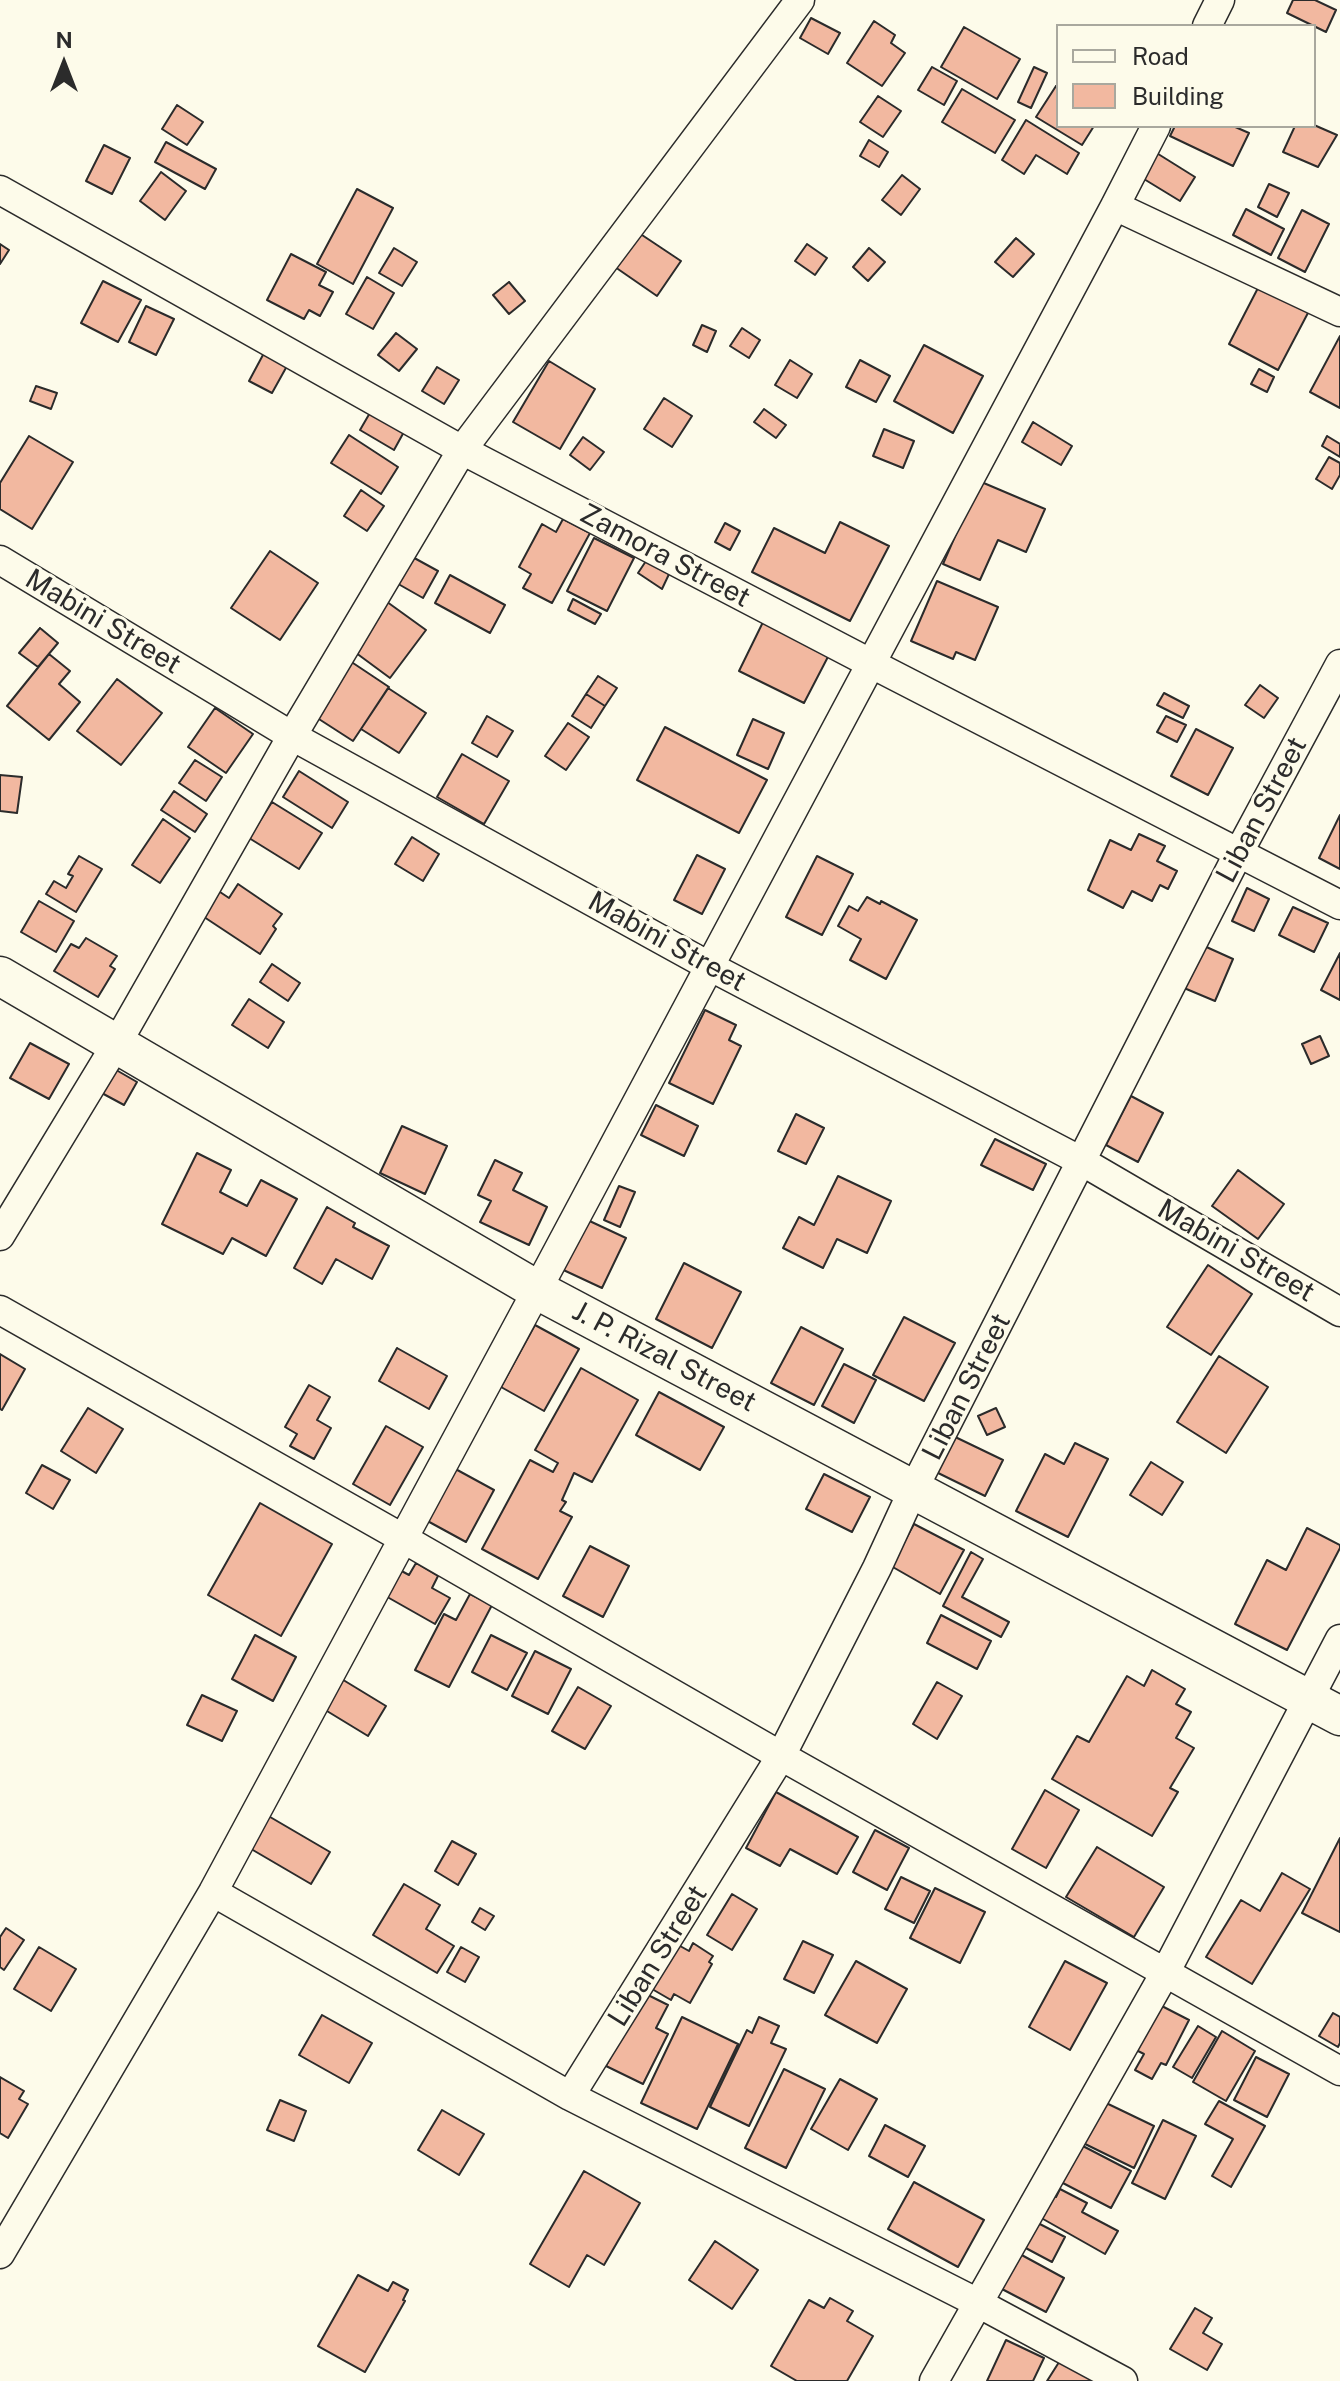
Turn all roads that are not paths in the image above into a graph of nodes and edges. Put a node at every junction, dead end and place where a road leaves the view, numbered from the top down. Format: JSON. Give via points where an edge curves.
{"nodes":[{"id":1,"x":800,"y":0,"type":"edge"},
{"id":2,"x":1220,"y":0,"type":"edge"},
{"id":3,"x":1208,"y":24,"type":"edge"},
{"id":4,"x":1155,"y":128,"type":"edge"},
{"id":5,"x":0,"y":190,"type":"edge"},
{"id":6,"x":1115,"y":206,"type":"junction"},
{"id":7,"x":1340,"y":312,"type":"edge"},
{"id":8,"x":462,"y":450,"type":"junction"},
{"id":9,"x":0,"y":560,"type":"edge"},
{"id":10,"x":870,"y":663,"type":"junction"},
{"id":11,"x":1340,"y":664,"type":"edge"},
{"id":12,"x":292,"y":736,"type":"junction"},
{"id":13,"x":1239,"y":852,"type":"junction"},
{"id":14,"x":1340,"y":905,"type":"edge"},
{"id":15,"x":709,"y":966,"type":"junction"},
{"id":16,"x":0,"y":976,"type":"edge"},
{"id":17,"x":117,"y":1043,"type":"junction"},
{"id":18,"x":1083,"y":1162,"type":"junction"},
{"id":19,"x":0,"y":1236,"type":"edge"},
{"id":20,"x":537,"y":1290,"type":"junction"},
{"id":21,"x":0,"y":1310,"type":"edge"},
{"id":22,"x":1340,"y":1312,"type":"edge"},
{"id":23,"x":913,"y":1490,"type":"junction"},
{"id":24,"x":404,"y":1539,"type":"junction"},
{"id":25,"x":1340,"y":1639,"type":"edge"},
{"id":26,"x":1324,"y":1708,"type":"edge"},
{"id":27,"x":781,"y":1756,"type":"junction"},
{"id":28,"x":213,"y":1892,"type":"junction"},
{"id":29,"x":1165,"y":1973,"type":"junction"},
{"id":30,"x":1340,"y":2071,"type":"edge"},
{"id":31,"x":570,"y":2096,"type":"junction"},
{"id":32,"x":0,"y":2254,"type":"edge"},
{"id":33,"x":978,"y":2303,"type":"junction"},
{"id":34,"x":934,"y":2381,"type":"edge"},
{"id":35,"x":1123,"y":2381,"type":"edge"}],
"edges":[{"from":1,"to":8,"type":"street"},
{"from":2,"to":3,"type":"street"},
{"from":4,"to":6,"type":"street"},
{"from":5,"to":8,"type":"street","name":"Zamora Street"},
{"from":6,"to":7,"type":"street"},
{"from":6,"to":10,"type":"street"},
{"from":8,"to":10,"type":"street","name":"Zamora Street"},
{"from":8,"to":12,"type":"street"},
{"from":9,"to":12,"type":"street","name":"Mabini Street"},
{"from":10,"to":13,"type":"street","name":"Zamora Street"},
{"from":10,"to":15,"type":"street"},
{"from":11,"to":13,"type":"street","name":"Liban Street"},
{"from":12,"to":15,"type":"street","name":"Mabini Street"},
{"from":12,"to":17,"type":"street"},
{"from":13,"to":14,"type":"street","name":"Zamora Street"},
{"from":13,"to":18,"type":"street","name":"Liban Street"},
{"from":15,"to":18,"type":"street","name":"Mabini Street"},
{"from":15,"to":20,"type":"street"},
{"from":16,"to":17,"type":"main road","name":"J. P. Rizal Street"},
{"from":17,"to":19,"type":"street"},
{"from":17,"to":20,"type":"main road","name":"J. P. Rizal Street"},
{"from":18,"to":22,"type":"street","name":"Mabini Street"},
{"from":18,"to":23,"type":"street","name":"Liban Street"},
{"from":20,"to":23,"type":"main road","name":"J. P. Rizal Street"},
{"from":20,"to":24,"type":"street"},
{"from":21,"to":24,"type":"street"},
{"from":23,"to":26,"type":"main road","name":"J. P. Rizal Street"},
{"from":23,"to":27,"type":"street","name":"Liban Street"},
{"from":24,"to":27,"type":"street"},
{"from":24,"to":28,"type":"street"},
{"from":25,"to":26,"type":"street"},
{"from":26,"to":29,"type":"street"},
{"from":27,"to":29,"type":"street"},
{"from":27,"to":31,"type":"street","name":"Liban Street"},
{"from":28,"to":31,"type":"street"},
{"from":28,"to":32,"type":"street"},
{"from":29,"to":30,"type":"street"},
{"from":29,"to":33,"type":"street"},
{"from":31,"to":33,"type":"street"},
{"from":33,"to":34,"type":"street"},
{"from":33,"to":35,"type":"street"}]}
